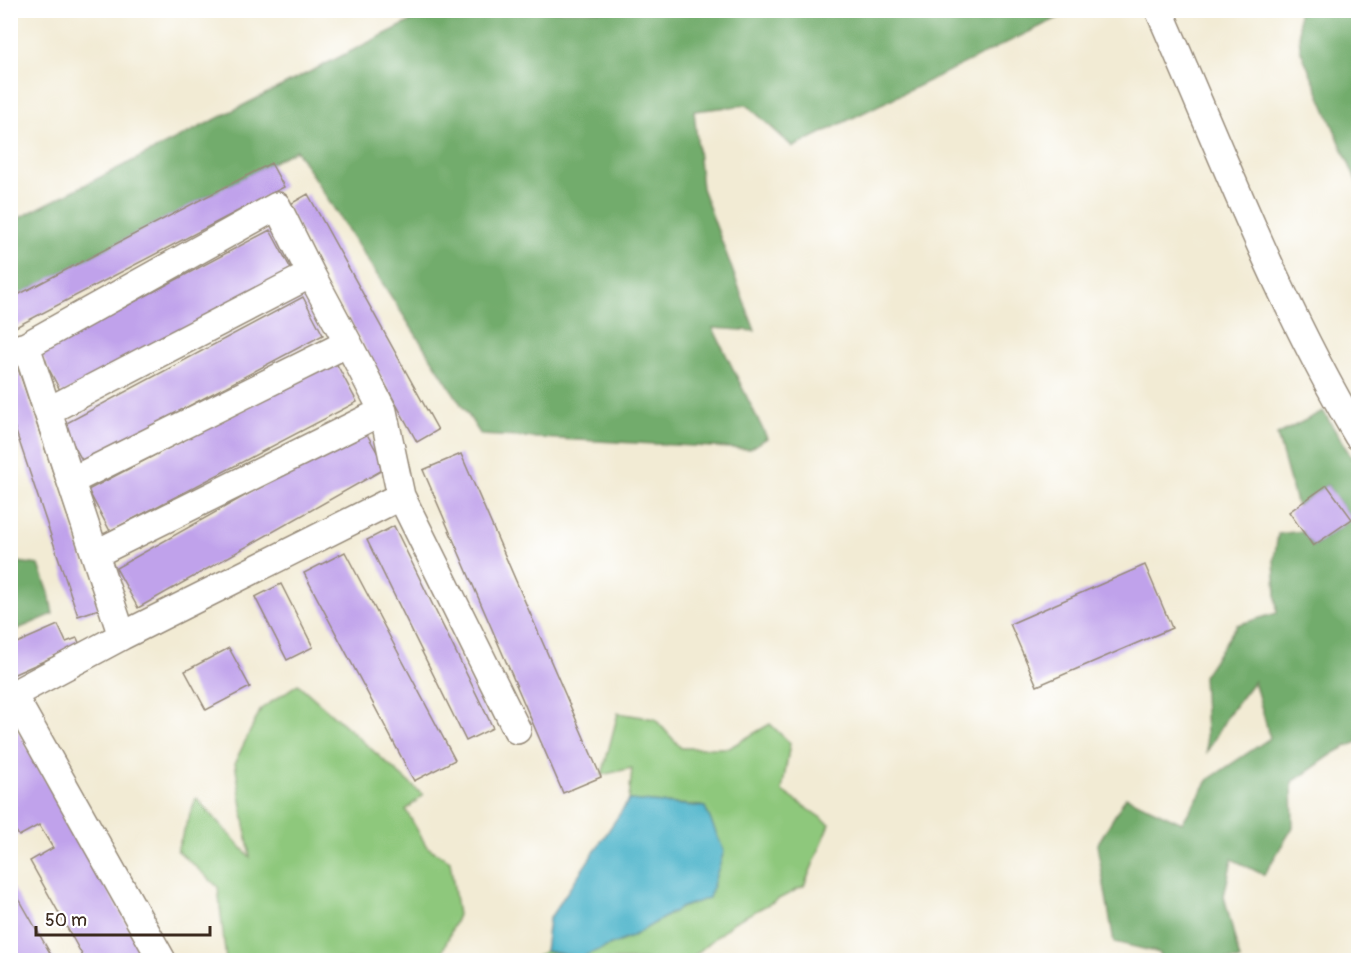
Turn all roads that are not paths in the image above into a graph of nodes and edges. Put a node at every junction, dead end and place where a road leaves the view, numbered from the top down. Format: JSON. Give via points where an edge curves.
{"nodes":[{"id":1,"x":1159,"y":10,"type":"edge"},
{"id":2,"x":311,"y":274,"type":"junction"},
{"id":3,"x":348,"y":343,"type":"junction"},
{"id":4,"x":18,"y":348,"type":"edge"},
{"id":5,"x":48,"y":411,"type":"junction"},
{"id":6,"x":383,"y":411,"type":"junction"},
{"id":7,"x":1359,"y":436,"type":"edge"},
{"id":8,"x":71,"y":481,"type":"junction"},
{"id":9,"x":401,"y":496,"type":"junction"},
{"id":10,"x":95,"y":554,"type":"junction"},
{"id":11,"x":122,"y":636,"type":"junction"},
{"id":12,"x":12,"y":695,"type":"edge"},
{"id":13,"x":518,"y":730,"type":"dead end"},
{"id":14,"x":162,"y":960,"type":"edge"}],
"edges":[{"from":1,"to":7,"type":"street","via":[[1282,290],[1327,383]]},
{"from":2,"to":3,"type":"street"},
{"from":2,"to":4,"type":"street","via":[[277,206]]},
{"from":2,"to":5,"type":"street"},
{"from":3,"to":6,"type":"street"},
{"from":3,"to":8,"type":"street"},
{"from":4,"to":5,"type":"street"},
{"from":5,"to":8,"type":"street"},
{"from":6,"to":9,"type":"street"},
{"from":6,"to":10,"type":"street"},
{"from":8,"to":10,"type":"street"},
{"from":9,"to":11,"type":"street"},
{"from":9,"to":13,"type":"street"},
{"from":10,"to":11,"type":"street"},
{"from":11,"to":12,"type":"street"},
{"from":12,"to":14,"type":"street"}]}
